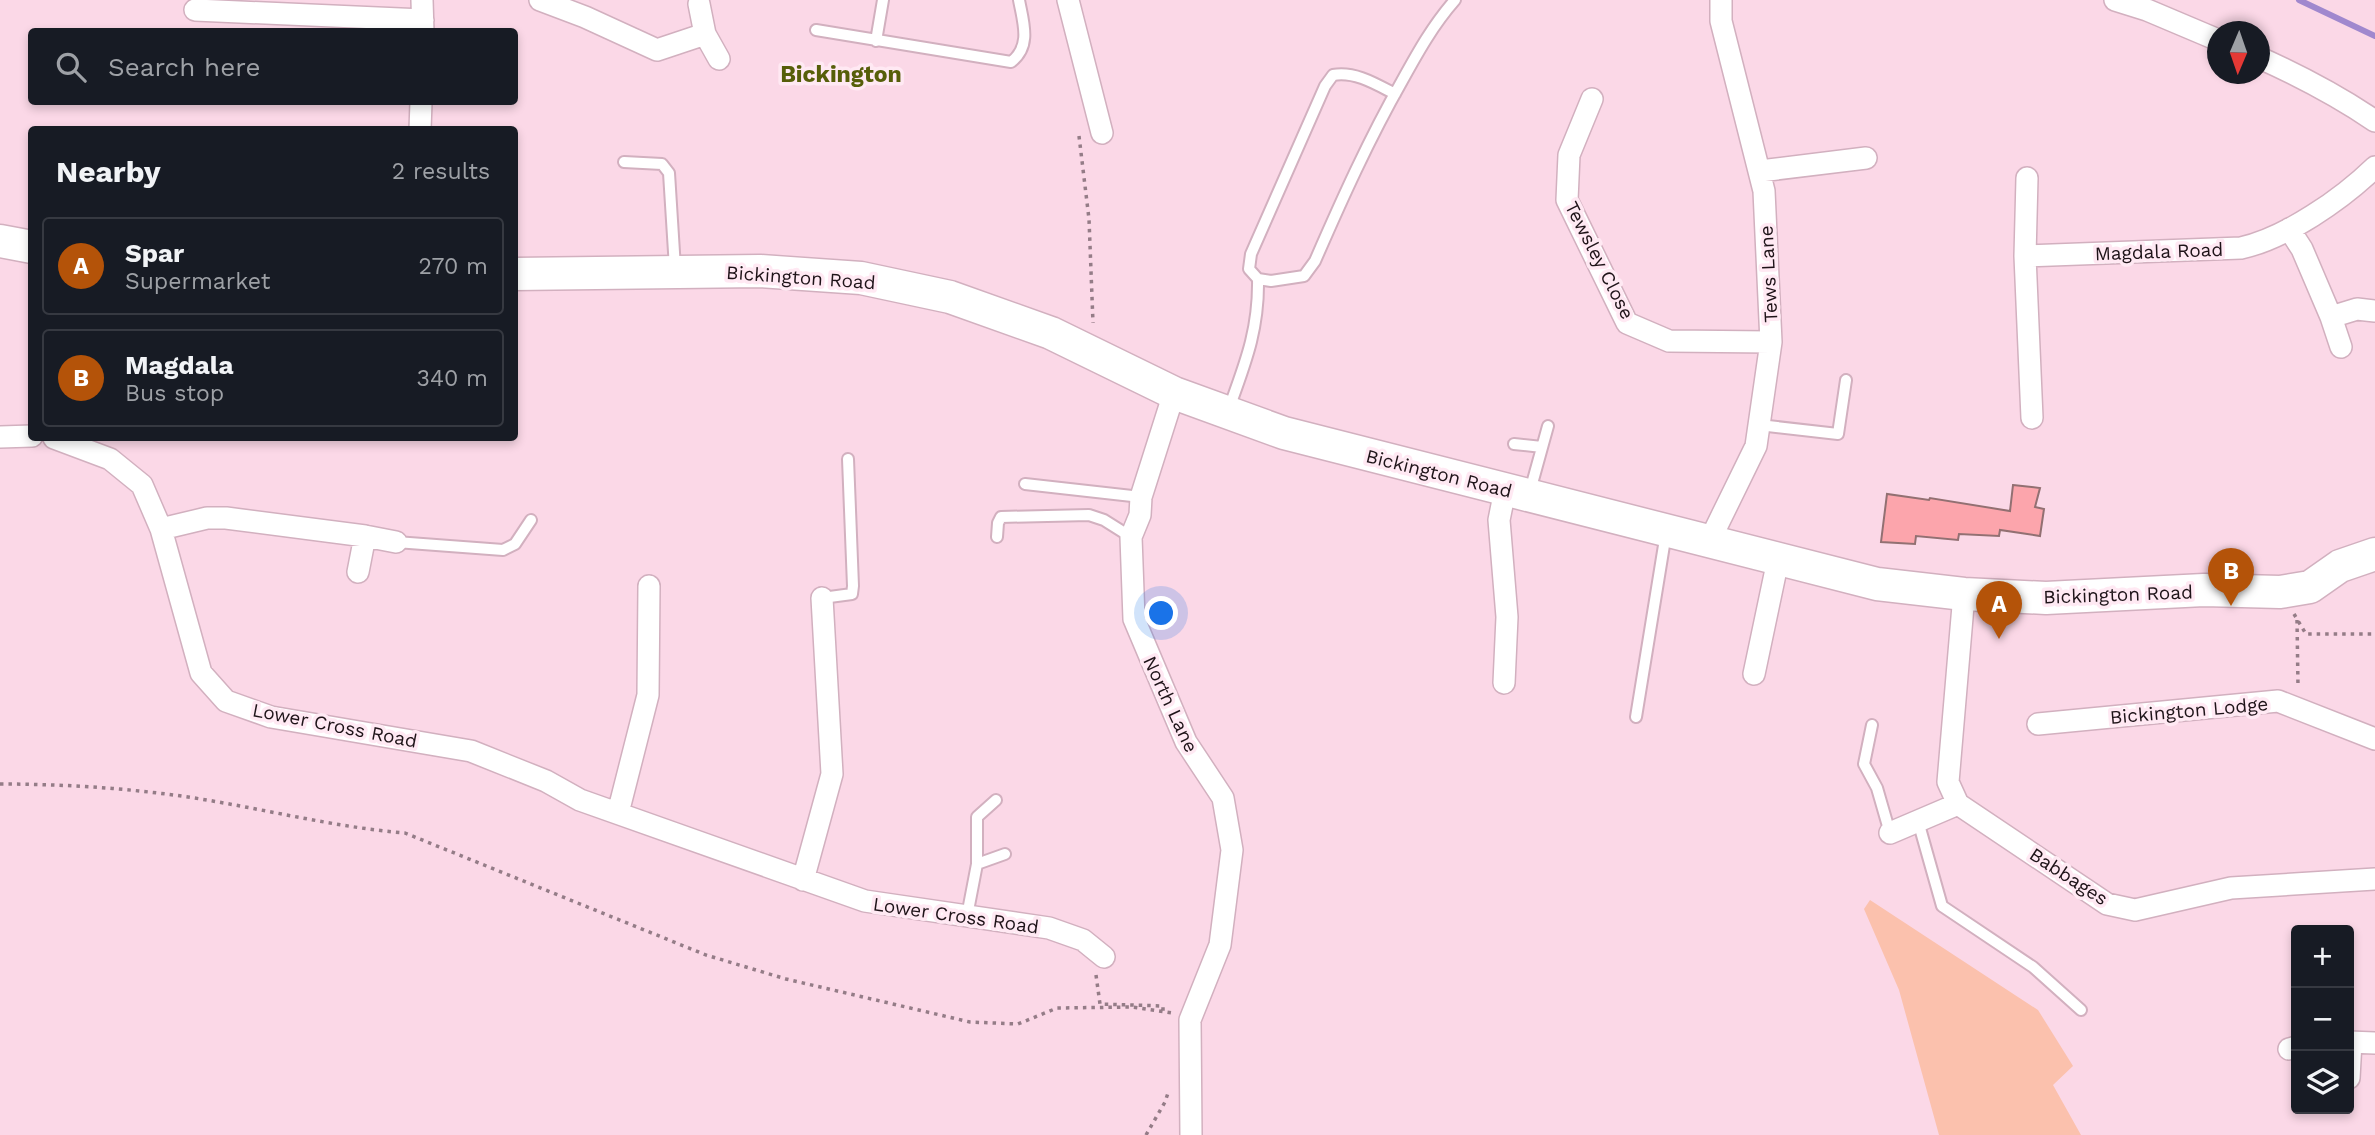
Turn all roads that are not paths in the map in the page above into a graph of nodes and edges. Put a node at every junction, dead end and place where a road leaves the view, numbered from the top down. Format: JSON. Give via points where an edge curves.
{"nodes":[{"id":1,"x":540,"y":0,"type":"edge"},
{"id":2,"x":883,"y":0,"type":"edge"},
{"id":3,"x":1019,"y":0,"type":"edge"},
{"id":4,"x":1068,"y":0,"type":"edge"},
{"id":5,"x":1455,"y":0,"type":"edge"},
{"id":6,"x":1721,"y":0,"type":"edge"},
{"id":7,"x":2115,"y":0,"type":"edge"},
{"id":8,"x":699,"y":4,"type":"dead end"},
{"id":9,"x":195,"y":10,"type":"dead end"},
{"id":10,"x":423,"y":17,"type":"edge"},
{"id":11,"x":816,"y":30,"type":"dead end"},
{"id":12,"x":705,"y":34,"type":"junction"},
{"id":13,"x":2207,"y":36,"type":"edge"},
{"id":14,"x":876,"y":41,"type":"junction"},
{"id":15,"x":719,"y":59,"type":"dead end"},
{"id":16,"x":2270,"y":63,"type":"edge"},
{"id":17,"x":1395,"y":94,"type":"junction"},
{"id":18,"x":1592,"y":99,"type":"dead end"},
{"id":19,"x":421,"y":105,"type":"edge"},
{"id":20,"x":2375,"y":121,"type":"edge"},
{"id":21,"x":420,"y":126,"type":"edge"},
{"id":22,"x":1102,"y":133,"type":"dead end"},
{"id":23,"x":1866,"y":158,"type":"dead end"},
{"id":24,"x":624,"y":162,"type":"dead end"},
{"id":25,"x":2375,"y":167,"type":"edge"},
{"id":26,"x":1760,"y":171,"type":"junction"},
{"id":27,"x":2027,"y":178,"type":"dead end"},
{"id":28,"x":2289,"y":229,"type":"junction"},
{"id":29,"x":0,"y":241,"type":"edge"},
{"id":30,"x":28,"y":246,"type":"edge"},
{"id":31,"x":2025,"y":256,"type":"junction"},
{"id":32,"x":676,"y":271,"type":"junction"},
{"id":33,"x":518,"y":274,"type":"edge"},
{"id":34,"x":1258,"y":279,"type":"junction"},
{"id":35,"x":2375,"y":311,"type":"edge"},
{"id":36,"x":2330,"y":317,"type":"junction"},
{"id":37,"x":1771,"y":342,"type":"junction"},
{"id":38,"x":2341,"y":347,"type":"dead end"},
{"id":39,"x":1846,"y":380,"type":"dead end"},
{"id":40,"x":1174,"y":393,"type":"junction"},
{"id":41,"x":1228,"y":412,"type":"junction"},
{"id":42,"x":2032,"y":418,"type":"dead end"},
{"id":43,"x":1759,"y":425,"type":"junction"},
{"id":44,"x":1548,"y":426,"type":"dead end"},
{"id":45,"x":28,"y":436,"type":"edge"},
{"id":46,"x":0,"y":437,"type":"edge"},
{"id":47,"x":62,"y":441,"type":"edge"},
{"id":48,"x":1514,"y":444,"type":"dead end"},
{"id":49,"x":1542,"y":447,"type":"junction"},
{"id":50,"x":848,"y":458,"type":"dead end"},
{"id":51,"x":1025,"y":484,"type":"dead end"},
{"id":52,"x":1517,"y":493,"type":"junction"},
{"id":53,"x":1141,"y":497,"type":"junction"},
{"id":54,"x":531,"y":520,"type":"dead end"},
{"id":55,"x":161,"y":529,"type":"junction"},
{"id":56,"x":1666,"y":531,"type":"junction"},
{"id":57,"x":365,"y":536,"type":"junction"},
{"id":58,"x":997,"y":537,"type":"dead end"},
{"id":59,"x":1132,"y":537,"type":"junction"},
{"id":60,"x":397,"y":542,"type":"joint"},
{"id":61,"x":1709,"y":542,"type":"junction"},
{"id":62,"x":2375,"y":554,"type":"edge"},
{"id":63,"x":1778,"y":560,"type":"junction"},
{"id":64,"x":358,"y":572,"type":"dead end"},
{"id":65,"x":649,"y":586,"type":"dead end"},
{"id":66,"x":1964,"y":594,"type":"junction"},
{"id":67,"x":822,"y":598,"type":"joint"},
{"id":68,"x":1754,"y":674,"type":"dead end"},
{"id":69,"x":1504,"y":683,"type":"dead end"},
{"id":70,"x":1636,"y":717,"type":"dead end"},
{"id":71,"x":2038,"y":724,"type":"dead end"},
{"id":72,"x":1872,"y":725,"type":"dead end"},
{"id":73,"x":2375,"y":739,"type":"edge"},
{"id":74,"x":996,"y":800,"type":"dead end"},
{"id":75,"x":1958,"y":804,"type":"junction"},
{"id":76,"x":618,"y":813,"type":"junction"},
{"id":77,"x":1918,"y":821,"type":"junction"},
{"id":78,"x":1890,"y":833,"type":"joint"},
{"id":79,"x":1005,"y":854,"type":"dead end"},
{"id":80,"x":977,"y":864,"type":"junction"},
{"id":81,"x":2375,"y":878,"type":"edge"},
{"id":82,"x":803,"y":880,"type":"junction"},
{"id":83,"x":967,"y":916,"type":"junction"},
{"id":84,"x":1098,"y":953,"type":"road end"},
{"id":85,"x":2081,"y":1010,"type":"dead end"},
{"id":86,"x":2354,"y":1042,"type":"edge"},
{"id":87,"x":2375,"y":1043,"type":"edge"},
{"id":88,"x":1191,"y":1135,"type":"edge"}],
"edges":[{"from":1,"to":12,"type":"street","via":[[657,50]]},
{"from":2,"to":14,"type":"lane"},
{"from":3,"to":14,"type":"lane","via":[[1025,41],[1011,62]]},
{"from":4,"to":22,"type":"street"},
{"from":5,"to":17,"type":"lane","via":[[1435,23]]},
{"from":6,"to":26,"type":"street","name":"Tews Lane","via":[[1721,21]]},
{"from":7,"to":13,"type":"street"},
{"from":8,"to":12,"type":"street"},
{"from":9,"to":10,"type":"street"},
{"from":11,"to":14,"type":"lane"},
{"from":12,"to":15,"type":"street"},
{"from":16,"to":20,"type":"street","via":[[2326,90]]},
{"from":17,"to":34,"type":"lane","via":[[1304,276]]},
{"from":17,"to":34,"type":"lane","via":[[1365,79],[1333,75],[1251,254],[1249,269]]},
{"from":18,"to":37,"type":"street","name":"Tewsley Close","via":[[1569,155],[1567,200],[1627,323],[1669,341]]},
{"from":19,"to":21,"type":"street"},
{"from":23,"to":26,"type":"street"},
{"from":24,"to":32,"type":"lane","via":[[662,164],[669,173]]},
{"from":25,"to":28,"type":"street","name":"Magdala Road","via":[[2358,184]]},
{"from":26,"to":37,"type":"street","name":"Tews Lane","via":[[1765,191]]},
{"from":27,"to":31,"type":"street"},
{"from":28,"to":31,"type":"street","name":"Magdala Road","via":[[2265,243],[2241,248]]},
{"from":28,"to":36,"type":"street"},
{"from":29,"to":30,"type":"main road"},
{"from":31,"to":42,"type":"street"},
{"from":32,"to":33,"type":"main road","name":"Bickington Road"},
{"from":32,"to":40,"type":"main road","name":"Bickington Road","via":[[861,278],[950,297],[1051,333]]},
{"from":34,"to":41,"type":"lane","via":[[1252,344]]},
{"from":35,"to":36,"type":"street","via":[[2357,309]]},
{"from":36,"to":38,"type":"street"},
{"from":37,"to":43,"type":"street","name":"Tews Lane"},
{"from":39,"to":43,"type":"lane","via":[[1838,434]]},
{"from":40,"to":41,"type":"main road","name":"Bickington Road"},
{"from":40,"to":53,"type":"street","name":"North Lane"},
{"from":41,"to":52,"type":"main road","name":"Bickington Road","via":[[1284,433]]},
{"from":43,"to":61,"type":"street","name":"Tews Lane","via":[[1756,446]]},
{"from":44,"to":49,"type":"lane"},
{"from":45,"to":46,"type":"street"},
{"from":47,"to":55,"type":"street","name":"Lower Cross Road","via":[[110,459],[142,485]]},
{"from":48,"to":49,"type":"lane"},
{"from":49,"to":52,"type":"lane"},
{"from":50,"to":67,"type":"lane","via":[[852,594]]},
{"from":51,"to":53,"type":"lane"},
{"from":52,"to":56,"type":"main road","name":"Bickington Road"},
{"from":52,"to":69,"type":"street","via":[[1499,520],[1507,617]]},
{"from":53,"to":59,"type":"street","name":"North Lane"},
{"from":54,"to":60,"type":"lane","via":[[515,544],[503,550]]},
{"from":55,"to":57,"type":"street","via":[[226,518]]},
{"from":55,"to":76,"type":"street","name":"Lower Cross Road","via":[[201,673],[226,701],[271,717],[471,751]]},
{"from":56,"to":61,"type":"main road","name":"Bickington Road"},
{"from":56,"to":70,"type":"lane"},
{"from":57,"to":60,"type":"street"},
{"from":57,"to":64,"type":"street"},
{"from":58,"to":59,"type":"lane","via":[[1001,517],[1089,515]]},
{"from":59,"to":88,"type":"street","name":"North Lane","via":[[1134,619],[1186,742],[1223,798],[1232,850],[1220,944],[1191,1016]]},
{"from":61,"to":63,"type":"main road","name":"Bickington Road"},
{"from":62,"to":66,"type":"main road","name":"Bickington Road","via":[[2340,566],[2288,605],[2204,590],[2046,598]]},
{"from":63,"to":66,"type":"main road","name":"Bickington Road","via":[[1877,584]]},
{"from":63,"to":68,"type":"street"},
{"from":65,"to":76,"type":"street","via":[[648,695]]},
{"from":66,"to":75,"type":"street","via":[[1948,782]]},
{"from":67,"to":82,"type":"street","via":[[832,774]]},
{"from":71,"to":73,"type":"street","name":"Bickington Lodge","via":[[2278,701]]},
{"from":72,"to":78,"type":"lane","via":[[1864,764],[1877,788]]},
{"from":74,"to":80,"type":"lane","via":[[978,817]]},
{"from":75,"to":77,"type":"street"},
{"from":75,"to":81,"type":"street","name":"Babbages","via":[[2107,904],[2135,910],[2231,888]]},
{"from":76,"to":82,"type":"street","name":"Lower Cross Road"},
{"from":77,"to":78,"type":"street"},
{"from":77,"to":85,"type":"lane","via":[[1942,906],[2033,967]]},
{"from":79,"to":80,"type":"lane"},
{"from":80,"to":83,"type":"lane"},
{"from":82,"to":83,"type":"street","name":"Lower Cross Road","via":[[865,901]]},
{"from":83,"to":84,"type":"street","name":"Lower Cross Road","via":[[1049,928],[1083,940]]},
{"from":86,"to":87,"type":"street"}]}
